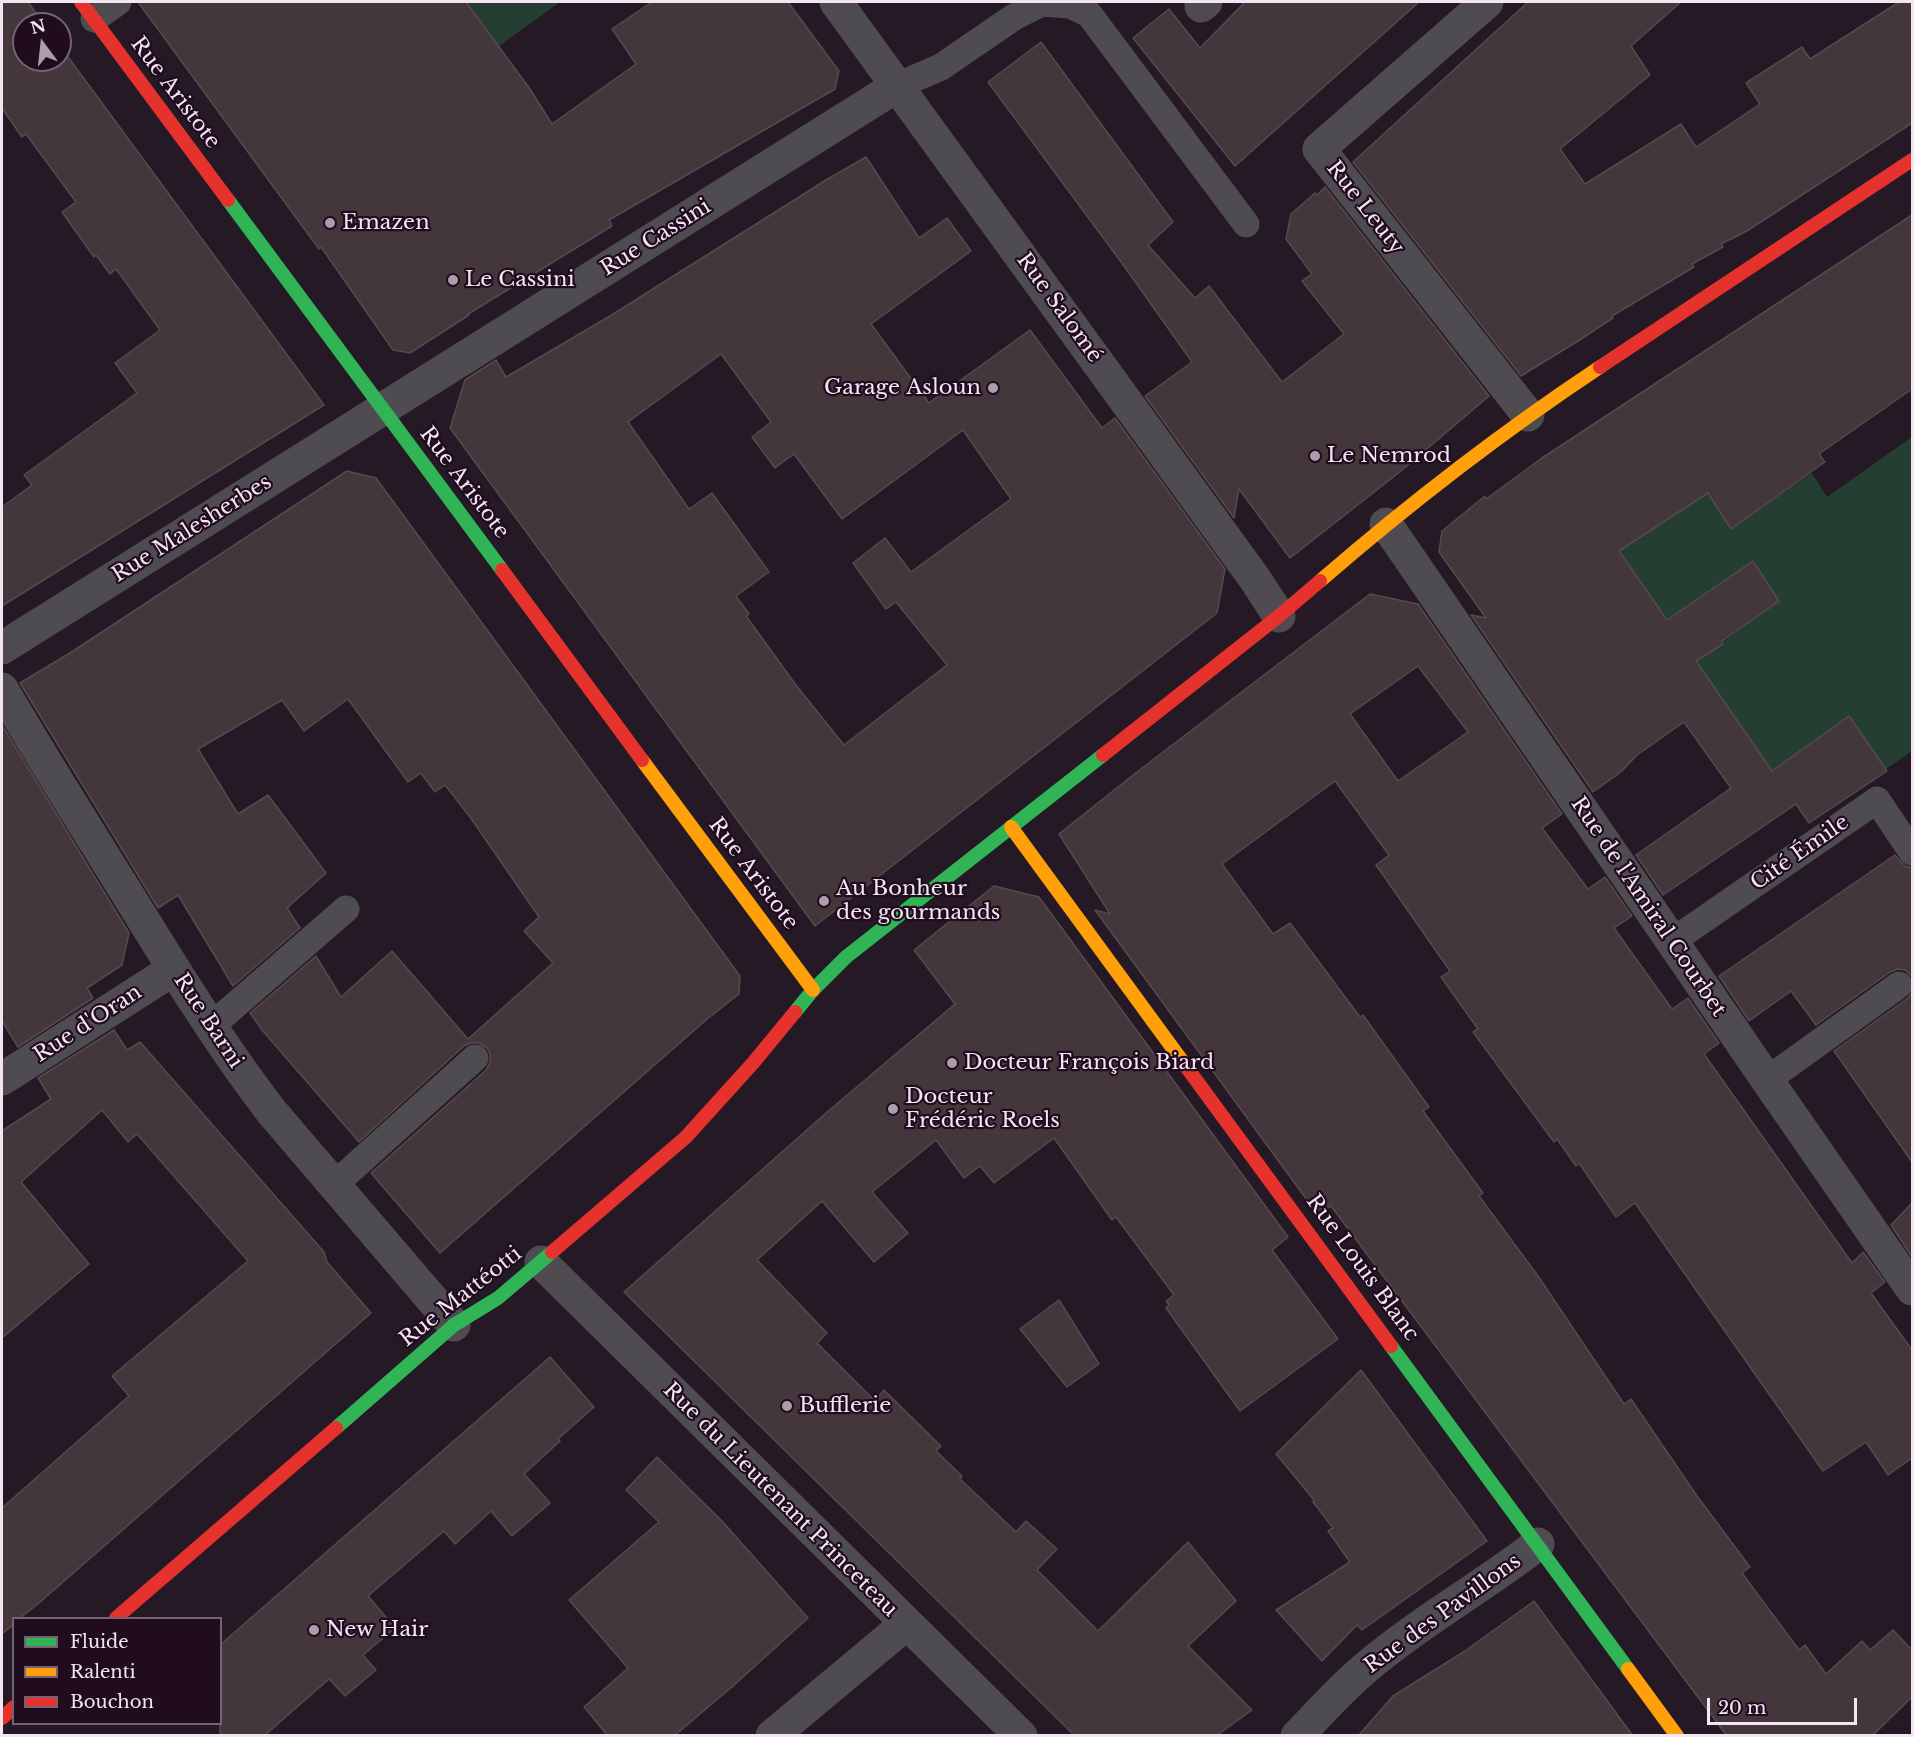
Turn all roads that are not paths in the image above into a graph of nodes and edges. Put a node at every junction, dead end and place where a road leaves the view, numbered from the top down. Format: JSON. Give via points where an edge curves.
{"nodes":[{"id":1,"x":117,"y":2,"type":"edge"},
{"id":2,"x":836,"y":2,"type":"edge"},
{"id":3,"x":1487,"y":2,"type":"edge"},
{"id":4,"x":87,"y":10,"type":"edge"},
{"id":5,"x":897,"y":86,"type":"junction"},
{"id":6,"x":1912,"y":160,"type":"edge"},
{"id":7,"x":1246,"y":224,"type":"dead end"},
{"id":8,"x":383,"y":410,"type":"junction"},
{"id":9,"x":1528,"y":415,"type":"junction"},
{"id":10,"x":1386,"y":524,"type":"junction"},
{"id":11,"x":1279,"y":616,"type":"junction"},
{"id":12,"x":2,"y":648,"type":"edge"},
{"id":13,"x":2,"y":689,"type":"edge"},
{"id":14,"x":1011,"y":827,"type":"junction"},
{"id":15,"x":1912,"y":852,"type":"edge"},
{"id":16,"x":346,"y":909,"type":"dead end"},
{"id":17,"x":1671,"y":942,"type":"junction"},
{"id":18,"x":174,"y":969,"type":"junction"},
{"id":19,"x":1899,"y":985,"type":"dead end"},
{"id":20,"x":813,"y":990,"type":"junction"},
{"id":21,"x":210,"y":1027,"type":"junction"},
{"id":22,"x":475,"y":1058,"type":"dead end"},
{"id":23,"x":2,"y":1079,"type":"edge"},
{"id":24,"x":1767,"y":1080,"type":"junction"},
{"id":25,"x":334,"y":1185,"type":"junction"},
{"id":26,"x":541,"y":1262,"type":"junction"},
{"id":27,"x":1912,"y":1289,"type":"edge"},
{"id":28,"x":454,"y":1325,"type":"junction"},
{"id":29,"x":1538,"y":1544,"type":"junction"},
{"id":30,"x":117,"y":1617,"type":"edge"},
{"id":31,"x":906,"y":1624,"type":"junction"},
{"id":32,"x":772,"y":1736,"type":"edge"},
{"id":33,"x":1021,"y":1736,"type":"edge"},
{"id":34,"x":1297,"y":1736,"type":"edge"},
{"id":35,"x":1677,"y":1736,"type":"edge"}],
"edges":[{"from":1,"to":4,"type":"lane"},
{"from":2,"to":5,"type":"street","name":"Rue Salomé"},
{"from":3,"to":9,"type":"street","name":"Rue Leuty","via":[[1319,149]]},
{"from":4,"to":8,"type":"street","name":"Rue Aristote"},
{"from":5,"to":7,"type":"lane","via":[[941,67],[1014,17],[1042,3],[1070,5],[1089,14]]},
{"from":5,"to":8,"type":"street","name":"Rue Cassini"},
{"from":5,"to":11,"type":"street","name":"Rue Salomé"},
{"from":6,"to":9,"type":"street","name":"Rue Mattéotti"},
{"from":8,"to":12,"type":"street","name":"Rue Malesherbes"},
{"from":8,"to":20,"type":"street","name":"Rue Aristote"},
{"from":9,"to":10,"type":"street","name":"Rue Mattéotti"},
{"from":10,"to":11,"type":"street","name":"Rue Mattéotti"},
{"from":10,"to":17,"type":"street","name":"Rue de l'Amiral Courbet"},
{"from":11,"to":14,"type":"street","name":"Rue Mattéotti"},
{"from":13,"to":18,"type":"street","name":"Rue Barni"},
{"from":14,"to":20,"type":"street","name":"Rue Mattéotti","via":[[846,957]]},
{"from":14,"to":29,"type":"street","name":"Rue Louis Blanc"},
{"from":15,"to":17,"type":"lane","name":"Cité Émile","via":[[1877,800]]},
{"from":16,"to":21,"type":"lane"},
{"from":17,"to":24,"type":"street","name":"Rue de l'Amiral Courbet"},
{"from":18,"to":21,"type":"street","name":"Rue Barni"},
{"from":18,"to":23,"type":"street","name":"Rue d'Oran"},
{"from":19,"to":24,"type":"lane"},
{"from":20,"to":26,"type":"street","name":"Rue Mattéotti","via":[[686,1137]]},
{"from":21,"to":25,"type":"street","name":"Rue Barni","via":[[271,1112]]},
{"from":22,"to":25,"type":"lane"},
{"from":24,"to":27,"type":"street","name":"Rue de l'Amiral Courbet"},
{"from":25,"to":28,"type":"street","name":"Rue Barni"},
{"from":26,"to":28,"type":"street","name":"Rue Mattéotti","via":[[498,1298]]},
{"from":26,"to":31,"type":"street","name":"Rue du Lieutenant Princeteau"},
{"from":28,"to":30,"type":"street","name":"Rue Mattéotti"},
{"from":29,"to":34,"type":"street","name":"Rue des Pavillons","via":[[1383,1653]]},
{"from":29,"to":35,"type":"street","name":"Rue Louis Blanc"},
{"from":31,"to":32,"type":"street"},
{"from":31,"to":33,"type":"street","name":"Rue du Lieutenant Princeteau"}]}
